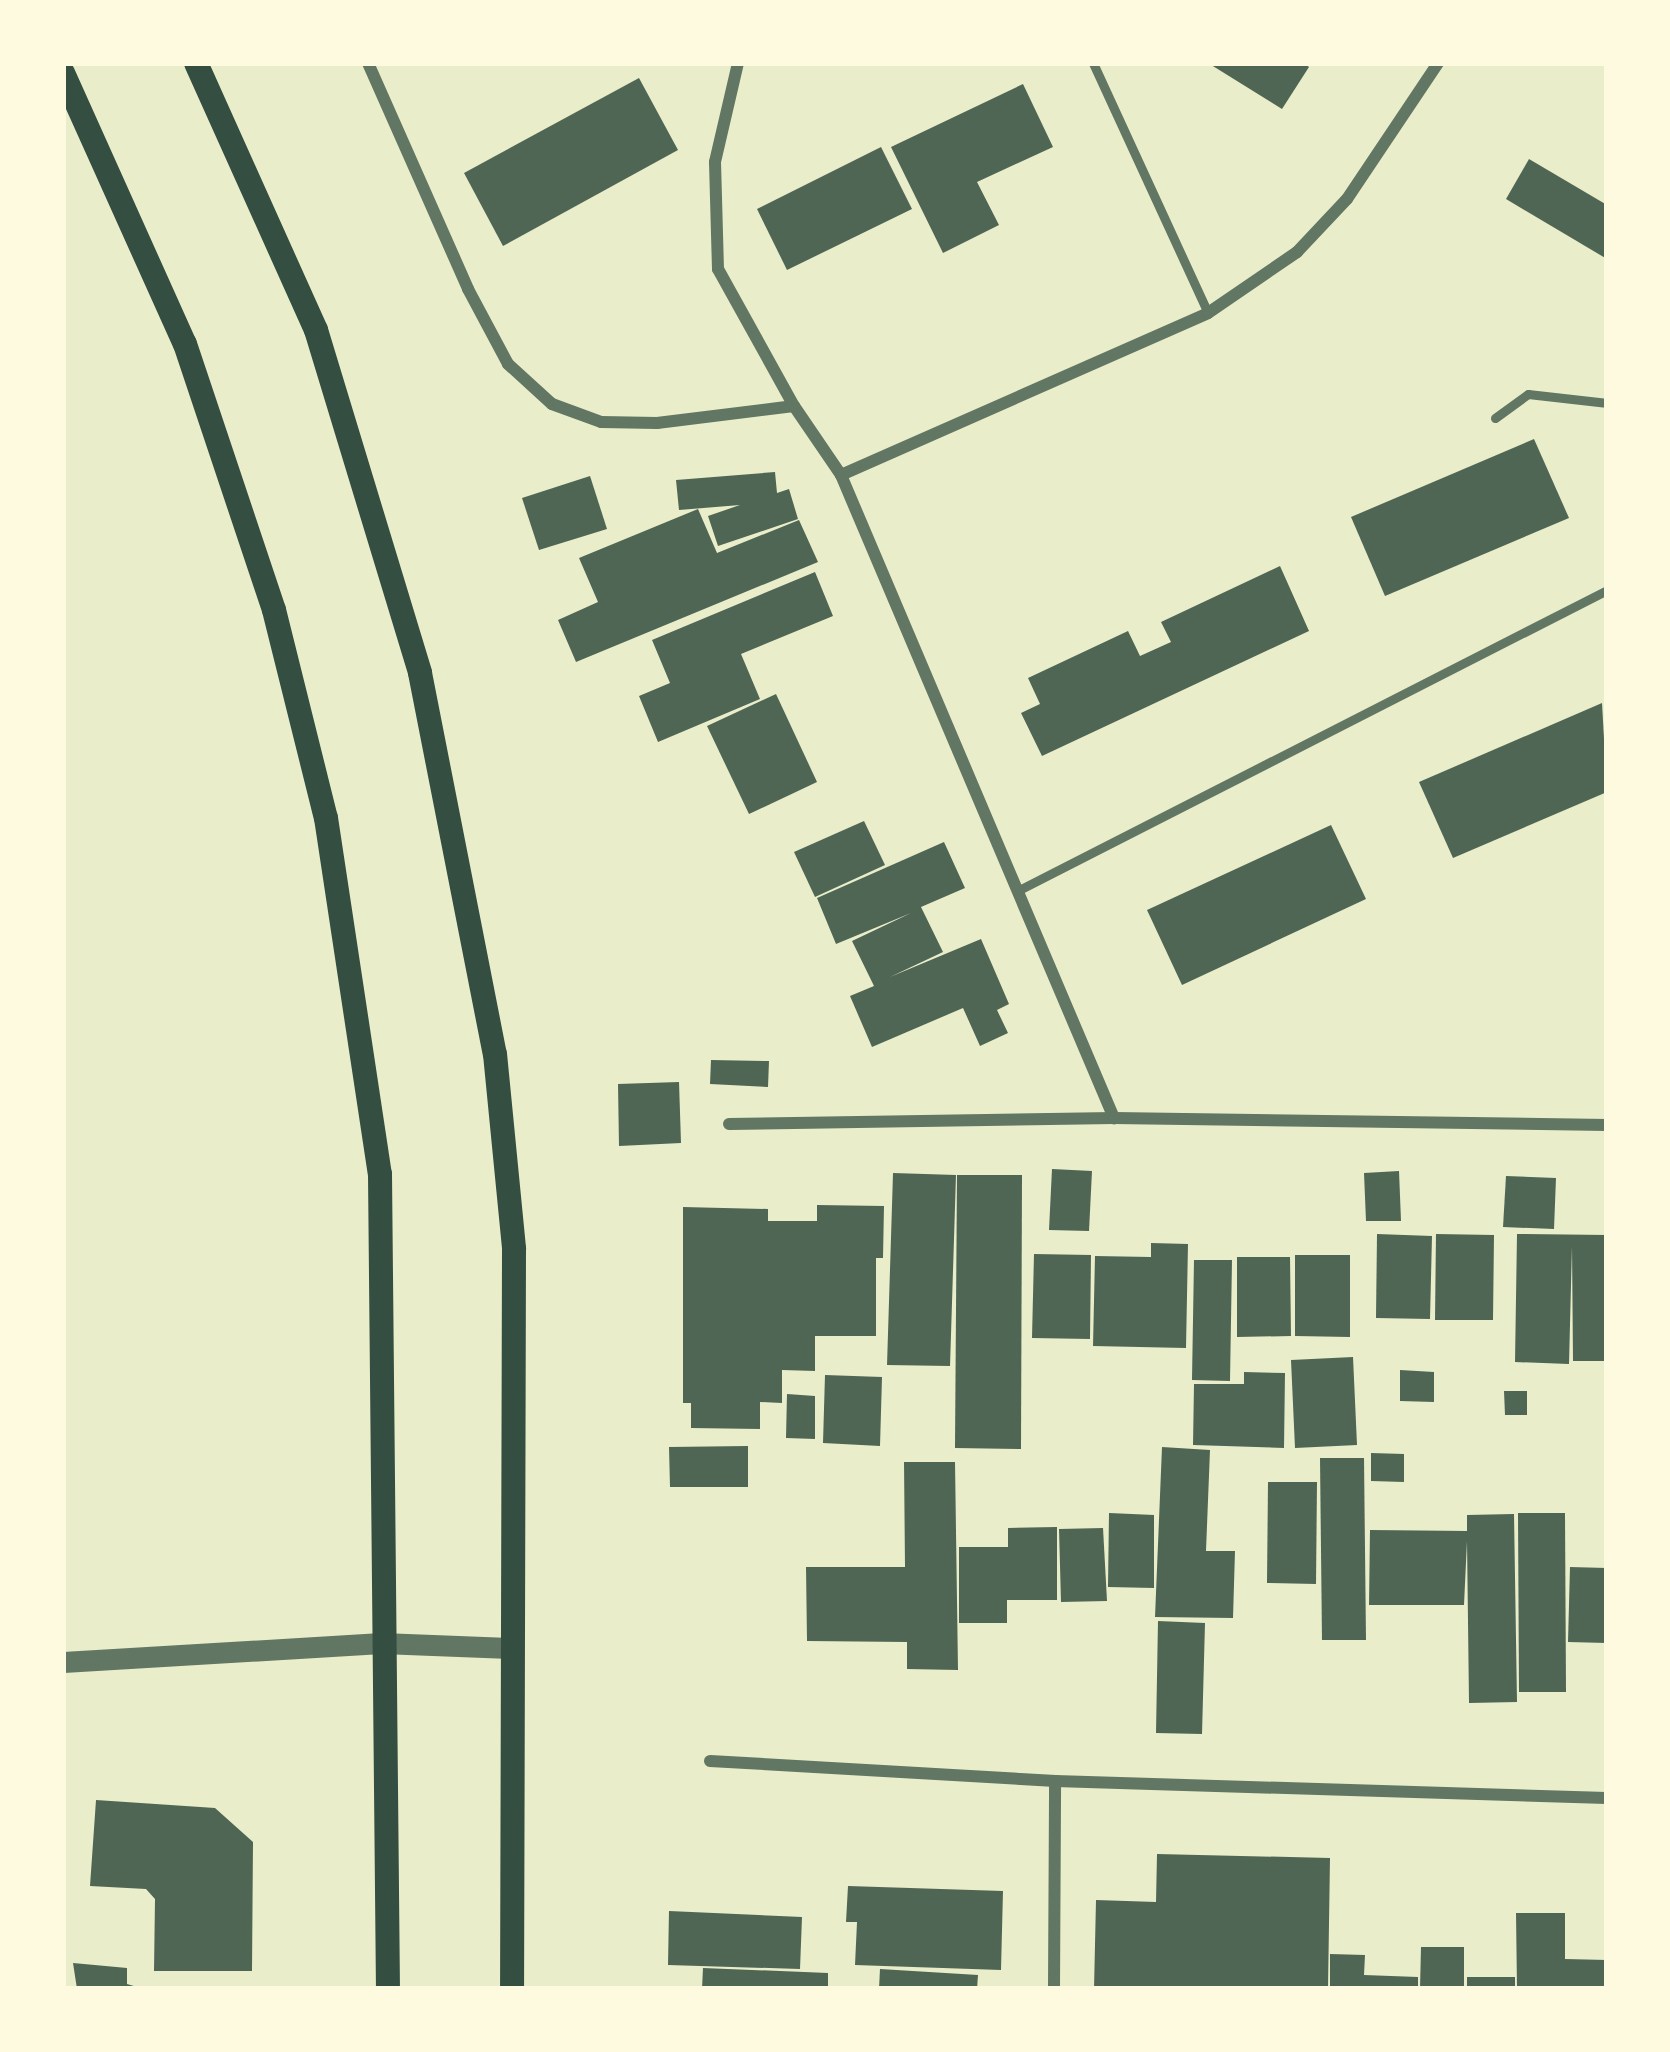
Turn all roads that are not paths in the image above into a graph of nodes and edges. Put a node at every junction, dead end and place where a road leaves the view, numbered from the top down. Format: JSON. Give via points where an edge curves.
{"nodes":[{"id":1,"x":196,"y":63,"type":"edge"},
{"id":2,"x":368,"y":63,"type":"edge"},
{"id":3,"x":738,"y":63,"type":"edge"},
{"id":4,"x":1093,"y":63,"type":"edge"},
{"id":5,"x":1438,"y":63,"type":"edge"},
{"id":6,"x":63,"y":73,"type":"edge"},
{"id":7,"x":1208,"y":313,"type":"junction"},
{"id":8,"x":1607,"y":403,"type":"edge"},
{"id":9,"x":794,"y":406,"type":"junction"},
{"id":10,"x":1495,"y":418,"type":"dead end"},
{"id":11,"x":841,"y":475,"type":"junction"},
{"id":12,"x":1607,"y":590,"type":"edge"},
{"id":13,"x":1018,"y":891,"type":"junction"},
{"id":14,"x":1114,"y":1118,"type":"junction"},
{"id":15,"x":729,"y":1124,"type":"dead end"},
{"id":16,"x":1607,"y":1125,"type":"edge"},
{"id":17,"x":381,"y":1643,"type":"junction"},
{"id":18,"x":513,"y":1648,"type":"junction"},
{"id":19,"x":63,"y":1663,"type":"edge"},
{"id":20,"x":710,"y":1761,"type":"dead end"},
{"id":21,"x":1055,"y":1781,"type":"junction"},
{"id":22,"x":1607,"y":1798,"type":"edge"},
{"id":23,"x":388,"y":1989,"type":"edge"},
{"id":24,"x":512,"y":1989,"type":"edge"},
{"id":25,"x":1054,"y":1989,"type":"edge"}],
"edges":[{"from":1,"to":18,"type":"main road","via":[[316,330],[421,673],[464,879],[495,1054],[514,1250]]},
{"from":2,"to":9,"type":"street","via":[[508,364],[552,404],[601,422],[657,423]]},
{"from":3,"to":9,"type":"street","via":[[715,162],[718,269]]},
{"from":4,"to":7,"type":"lane"},
{"from":5,"to":7,"type":"street","via":[[1347,199],[1297,252]]},
{"from":6,"to":17,"type":"main road","via":[[184,344],[274,610],[326,818],[380,1174]]},
{"from":7,"to":11,"type":"street"},
{"from":8,"to":10,"type":"lane","via":[[1528,394]]},
{"from":9,"to":11,"type":"street"},
{"from":11,"to":13,"type":"street"},
{"from":12,"to":13,"type":"lane"},
{"from":13,"to":14,"type":"street"},
{"from":14,"to":15,"type":"street"},
{"from":14,"to":16,"type":"street"},
{"from":17,"to":18,"type":"street"},
{"from":17,"to":19,"type":"street"},
{"from":17,"to":23,"type":"main road"},
{"from":18,"to":24,"type":"main road"},
{"from":20,"to":21,"type":"street"},
{"from":21,"to":22,"type":"street"},
{"from":21,"to":25,"type":"street"}]}
